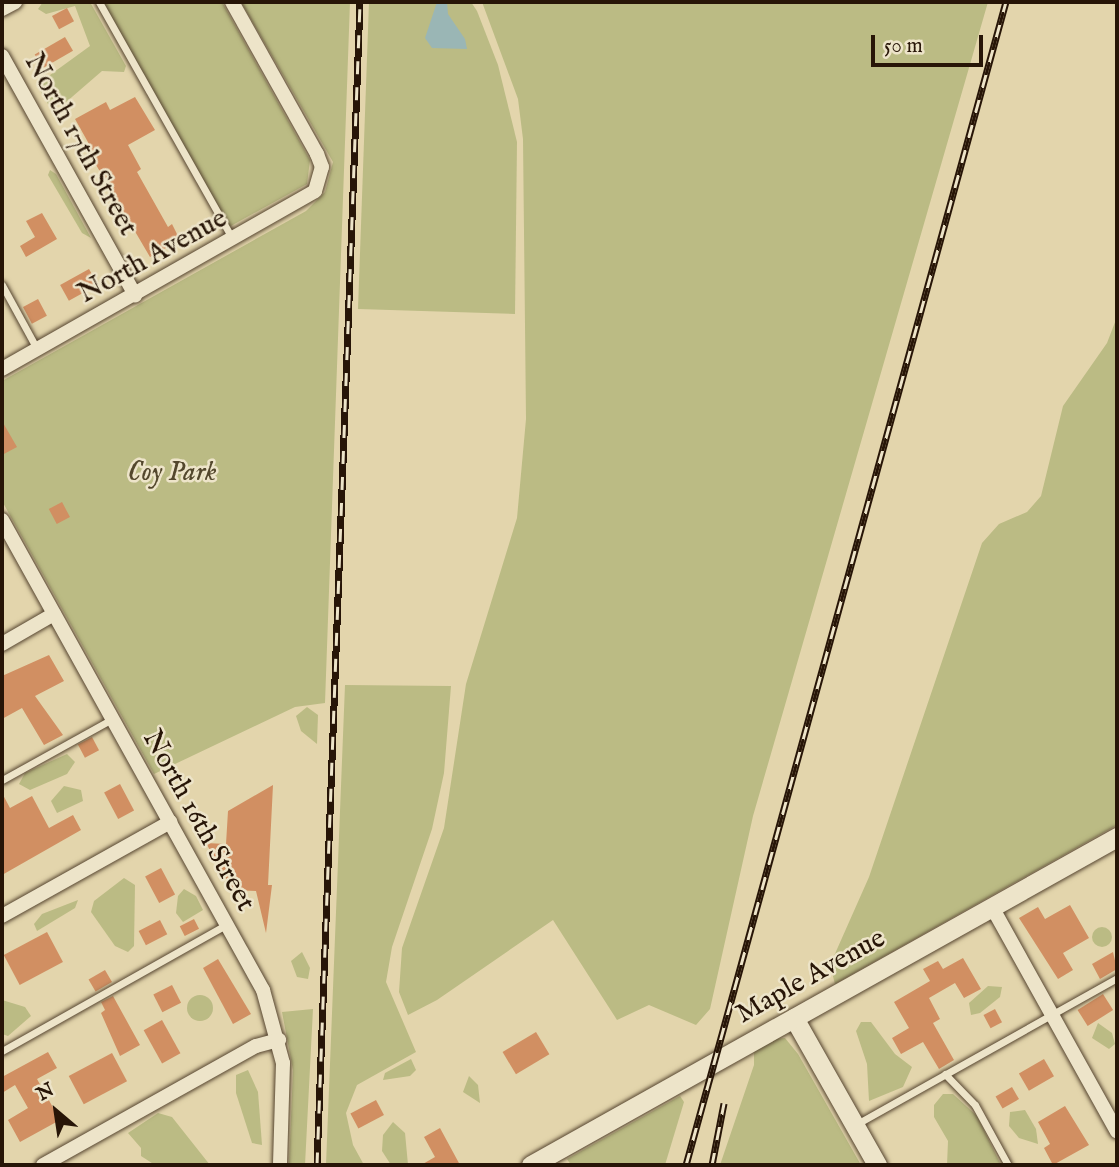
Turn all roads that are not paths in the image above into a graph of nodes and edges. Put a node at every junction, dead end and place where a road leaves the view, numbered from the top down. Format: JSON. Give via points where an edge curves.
{"nodes":[{"id":1,"x":15,"y":2,"type":"edge"},
{"id":2,"x":99,"y":2,"type":"edge"},
{"id":3,"x":232,"y":2,"type":"edge"},
{"id":4,"x":2,"y":9,"type":"edge"},
{"id":5,"x":2,"y":56,"type":"edge"},
{"id":6,"x":233,"y":241,"type":"junction"},
{"id":7,"x":2,"y":285,"type":"edge"},
{"id":8,"x":135,"y":295,"type":"junction"},
{"id":9,"x":37,"y":349,"type":"junction"},
{"id":10,"x":2,"y":369,"type":"edge"},
{"id":11,"x":2,"y":520,"type":"edge"},
{"id":12,"x":54,"y":614,"type":"junction"},
{"id":13,"x":2,"y":644,"type":"edge"},
{"id":14,"x":112,"y":718,"type":"junction"},
{"id":15,"x":2,"y":780,"type":"edge"},
{"id":16,"x":170,"y":822,"type":"junction"},
{"id":17,"x":1117,"y":837,"type":"edge"},
{"id":18,"x":992,"y":907,"type":"junction"},
{"id":19,"x":2,"y":916,"type":"edge"},
{"id":20,"x":227,"y":923,"type":"junction"},
{"id":21,"x":1117,"y":978,"type":"edge"},
{"id":22,"x":1052,"y":1015,"type":"junction"},
{"id":23,"x":794,"y":1018,"type":"junction"},
{"id":24,"x":279,"y":1040,"type":"junction"},
{"id":25,"x":2,"y":1051,"type":"edge"},
{"id":26,"x":945,"y":1074,"type":"junction"},
{"id":27,"x":854,"y":1125,"type":"junction"},
{"id":28,"x":1117,"y":1132,"type":"edge"},
{"id":29,"x":43,"y":1165,"type":"edge"},
{"id":30,"x":280,"y":1165,"type":"edge"},
{"id":31,"x":531,"y":1165,"type":"edge"},
{"id":32,"x":877,"y":1165,"type":"edge"},
{"id":33,"x":1008,"y":1165,"type":"edge"}],
"edges":[{"from":1,"to":4,"type":"street"},
{"from":2,"to":6,"type":"lane"},
{"from":3,"to":6,"type":"street","name":"North Avenue","via":[[317,154],[321,181],[307,200]]},
{"from":5,"to":8,"type":"street","name":"North 17th Street"},
{"from":6,"to":8,"type":"street","name":"North Avenue"},
{"from":7,"to":9,"type":"lane"},
{"from":8,"to":9,"type":"street","name":"North Avenue"},
{"from":9,"to":10,"type":"street","name":"North Avenue"},
{"from":11,"to":12,"type":"street","name":"North 16th Street"},
{"from":12,"to":13,"type":"street"},
{"from":12,"to":14,"type":"street","name":"North 16th Street"},
{"from":14,"to":15,"type":"lane"},
{"from":14,"to":16,"type":"street","name":"North 16th Street"},
{"from":16,"to":19,"type":"street"},
{"from":16,"to":20,"type":"street","name":"North 16th Street"},
{"from":17,"to":18,"type":"main road","name":"Maple Avenue"},
{"from":18,"to":22,"type":"street"},
{"from":18,"to":23,"type":"main road","name":"Maple Avenue"},
{"from":20,"to":24,"type":"street","name":"North 16th Street","via":[[263,990]]},
{"from":20,"to":25,"type":"lane"},
{"from":21,"to":22,"type":"lane"},
{"from":22,"to":26,"type":"lane"},
{"from":22,"to":28,"type":"street"},
{"from":23,"to":27,"type":"main road"},
{"from":23,"to":31,"type":"main road","name":"Maple Avenue"},
{"from":24,"to":29,"type":"street","via":[[256,1046]]},
{"from":24,"to":30,"type":"street","name":"North 16th Street","via":[[284,1084]]},
{"from":26,"to":27,"type":"lane"},
{"from":26,"to":33,"type":"lane","via":[[975,1105]]},
{"from":27,"to":32,"type":"main road"}]}
